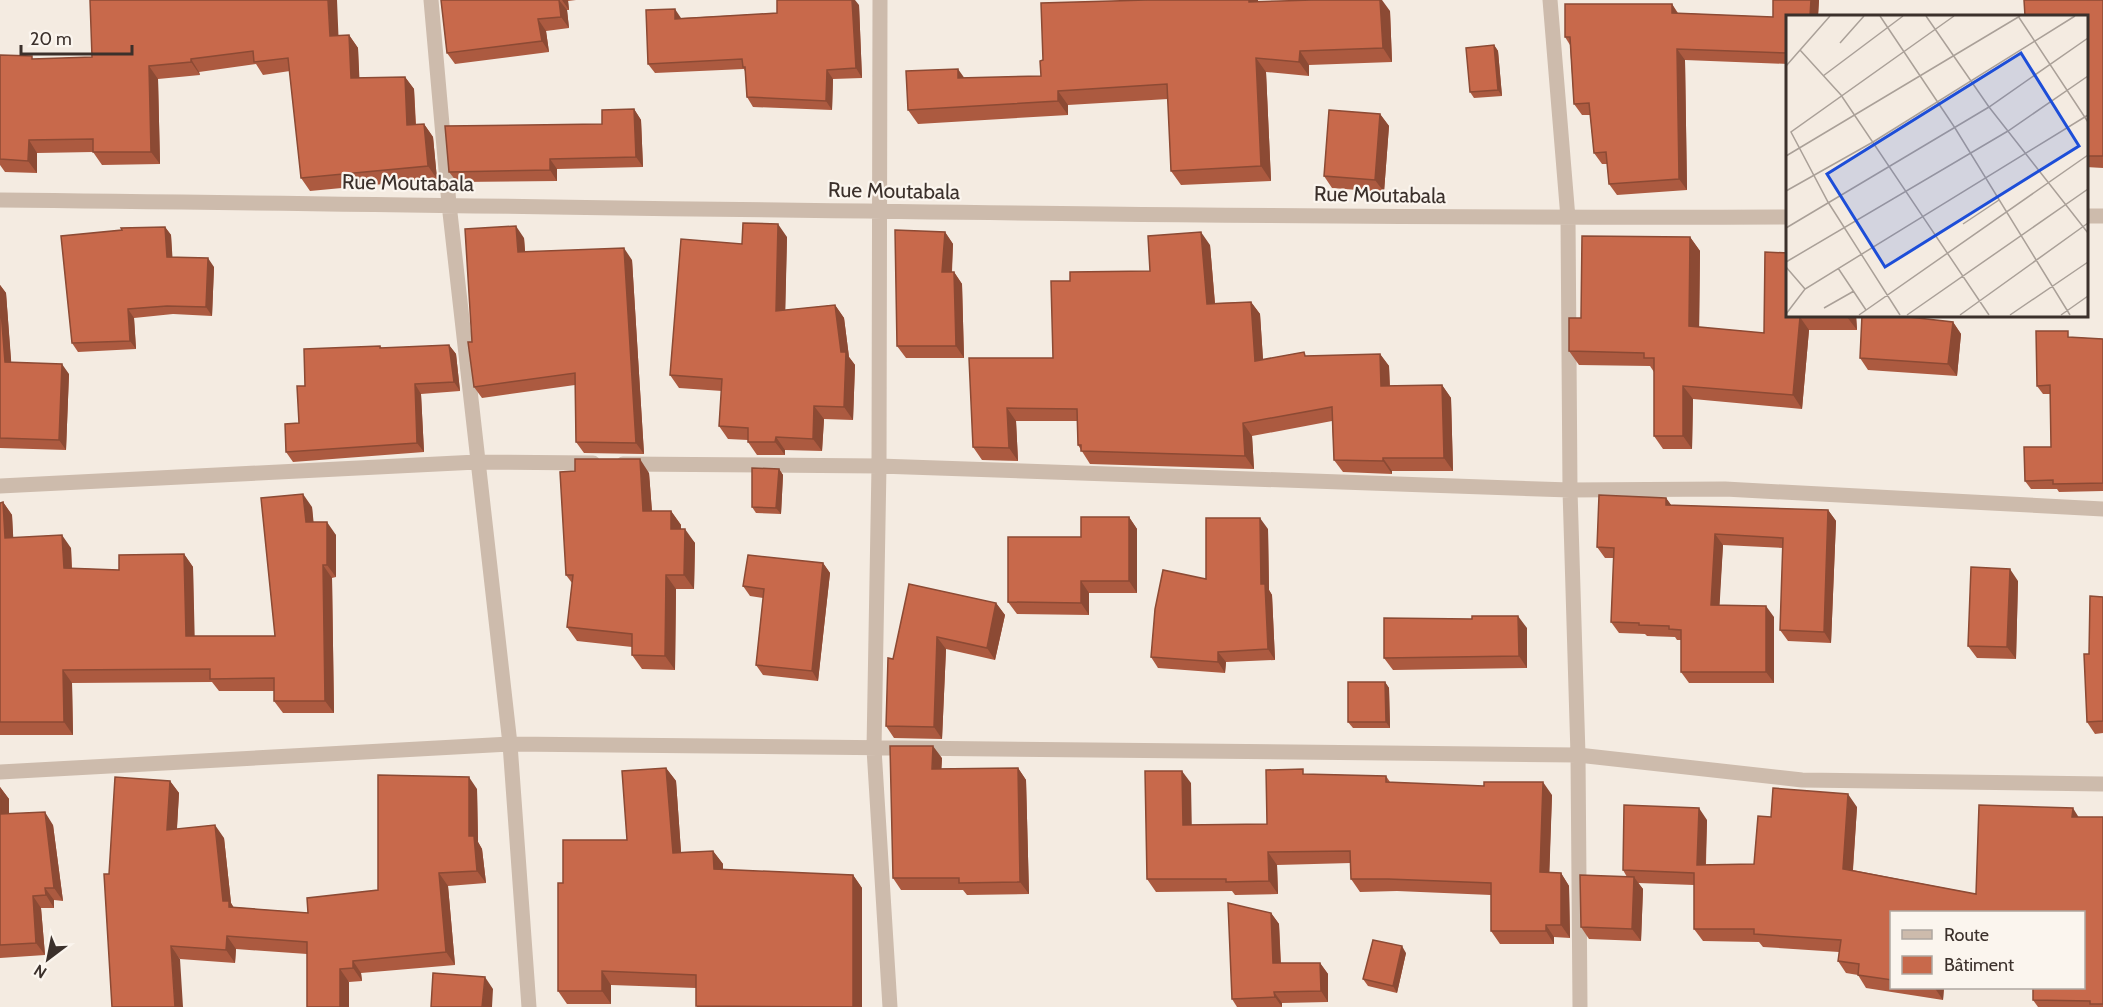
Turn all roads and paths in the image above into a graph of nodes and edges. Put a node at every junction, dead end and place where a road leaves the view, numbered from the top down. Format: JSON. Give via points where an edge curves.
{"nodes":[{"id":1,"x":431,"y":0,"type":"edge"},
{"id":2,"x":880,"y":0,"type":"edge"},
{"id":3,"x":1550,"y":0,"type":"edge"},
{"id":4,"x":0,"y":201,"type":"edge"},
{"id":5,"x":449,"y":204,"type":"junction"},
{"id":6,"x":879,"y":212,"type":"junction"},
{"id":7,"x":1786,"y":217,"type":"edge"},
{"id":8,"x":1568,"y":218,"type":"junction"},
{"id":9,"x":477,"y":462,"type":"junction"},
{"id":10,"x":879,"y":466,"type":"junction"},
{"id":11,"x":0,"y":486,"type":"edge"},
{"id":12,"x":1570,"y":490,"type":"junction"},
{"id":13,"x":2103,"y":509,"type":"edge"},
{"id":14,"x":510,"y":744,"type":"junction"},
{"id":15,"x":874,"y":749,"type":"junction"},
{"id":16,"x":1578,"y":755,"type":"junction"},
{"id":17,"x":0,"y":772,"type":"edge"},
{"id":18,"x":2103,"y":784,"type":"edge"},
{"id":19,"x":529,"y":1007,"type":"edge"},
{"id":20,"x":890,"y":1007,"type":"edge"},
{"id":21,"x":1580,"y":1007,"type":"edge"}],
"edges":[{"from":1,"to":5,"type":"street"},
{"from":2,"to":6,"type":"street"},
{"from":3,"to":8,"type":"street"},
{"from":4,"to":5,"type":"street","name":"Rue Moutabala"},
{"from":5,"to":6,"type":"street","name":"Rue Moutabala"},
{"from":5,"to":9,"type":"street"},
{"from":6,"to":8,"type":"street","name":"Rue Moutabala"},
{"from":6,"to":10,"type":"street"},
{"from":7,"to":8,"type":"street","name":"Rue Moutabala"},
{"from":8,"to":12,"type":"street"},
{"from":9,"to":10,"type":"street"},
{"from":9,"to":11,"type":"street"},
{"from":9,"to":14,"type":"street"},
{"from":10,"to":12,"type":"street"},
{"from":10,"to":15,"type":"street"},
{"from":12,"to":13,"type":"street","via":[[1725,489]]},
{"from":12,"to":16,"type":"street"},
{"from":14,"to":15,"type":"street"},
{"from":14,"to":17,"type":"street"},
{"from":14,"to":19,"type":"street"},
{"from":15,"to":16,"type":"street"},
{"from":15,"to":20,"type":"street"},
{"from":16,"to":18,"type":"street","via":[[1802,780]]},
{"from":16,"to":21,"type":"street"}]}
